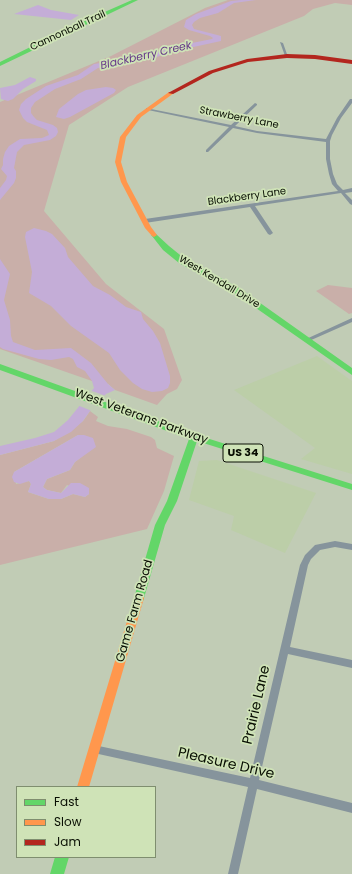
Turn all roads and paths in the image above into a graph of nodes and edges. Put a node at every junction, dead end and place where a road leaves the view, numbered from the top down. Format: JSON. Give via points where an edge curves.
{"nodes":[{"id":1,"x":136,"y":0,"type":"edge"},
{"id":2,"x":281,"y":43,"type":"dead end"},
{"id":3,"x":287,"y":56,"type":"junction"},
{"id":4,"x":352,"y":62,"type":"edge"},
{"id":5,"x":0,"y":64,"type":"edge"},
{"id":6,"x":352,"y":100,"type":"edge"},
{"id":7,"x":255,"y":104,"type":"dead end"},
{"id":8,"x":349,"y":108,"type":"edge"},
{"id":9,"x":148,"y":109,"type":"junction"},
{"id":10,"x":231,"y":127,"type":"junction"},
{"id":11,"x":328,"y":142,"type":"junction"},
{"id":12,"x":208,"y":151,"type":"dead end"},
{"id":13,"x":352,"y":190,"type":"edge"},
{"id":14,"x":342,"y":192,"type":"junction"},
{"id":15,"x":352,"y":203,"type":"edge"},
{"id":16,"x":252,"y":206,"type":"junction"},
{"id":17,"x":145,"y":221,"type":"junction"},
{"id":18,"x":270,"y":233,"type":"dead end"},
{"id":19,"x":352,"y":320,"type":"edge"},
{"id":20,"x":307,"y":340,"type":"junction"},
{"id":21,"x":0,"y":367,"type":"edge"},
{"id":22,"x":352,"y":372,"type":"edge"},
{"id":23,"x":194,"y":437,"type":"junction"},
{"id":24,"x":352,"y":487,"type":"edge"},
{"id":25,"x":352,"y":547,"type":"edge"},
{"id":26,"x":284,"y":649,"type":"junction"},
{"id":27,"x":352,"y":664,"type":"edge"},
{"id":28,"x":94,"y":749,"type":"junction"},
{"id":29,"x":253,"y":783,"type":"junction"},
{"id":30,"x":83,"y":786,"type":"edge"},
{"id":31,"x":352,"y":808,"type":"edge"},
{"id":32,"x":62,"y":858,"type":"edge"},
{"id":33,"x":57,"y":874,"type":"edge"},
{"id":34,"x":233,"y":874,"type":"edge"}],
"edges":[{"from":1,"to":5,"type":"street","name":"Cannonball Trail"},
{"from":2,"to":3,"type":"street"},
{"from":3,"to":4,"type":"street","name":"West Kendall Drive"},
{"from":3,"to":9,"type":"street","name":"West Kendall Drive","via":[[253,60],[221,69],[178,89]]},
{"from":6,"to":8,"type":"street"},
{"from":7,"to":10,"type":"street"},
{"from":8,"to":11,"type":"street","via":[[332,130]]},
{"from":9,"to":10,"type":"street","name":"Strawberry Lane"},
{"from":9,"to":17,"type":"street","name":"West Kendall Drive","via":[[138,116],[127,130],[118,159],[122,178]]},
{"from":10,"to":11,"type":"street","name":"Strawberry Lane"},
{"from":10,"to":12,"type":"street"},
{"from":11,"to":14,"type":"street","via":[[331,174]]},
{"from":13,"to":14,"type":"street","name":"Blackberry Lane"},
{"from":14,"to":15,"type":"street"},
{"from":14,"to":16,"type":"street","name":"Blackberry Lane"},
{"from":16,"to":17,"type":"street","name":"Blackberry Lane"},
{"from":16,"to":18,"type":"street"},
{"from":17,"to":20,"type":"street","name":"West Kendall Drive","via":[[155,237],[182,261],[236,290]]},
{"from":19,"to":20,"type":"street"},
{"from":20,"to":22,"type":"street","name":"West Kendall Drive"},
{"from":21,"to":23,"type":"street","name":"West Veterans Parkway","number":"US 34"},
{"from":23,"to":24,"type":"street","name":"West Veterans Parkway","number":"US 34"},
{"from":23,"to":28,"type":"street","name":"Game Farm Road","via":[[172,501],[160,525]]},
{"from":25,"to":26,"type":"street","name":"Prairie Lane","via":[[335,544],[318,548],[308,557],[304,564]]},
{"from":26,"to":27,"type":"street"},
{"from":26,"to":29,"type":"street","name":"Prairie Lane"},
{"from":28,"to":29,"type":"street","name":"Pleasure Drive"},
{"from":28,"to":30,"type":"street","name":"Game Farm Road"},
{"from":29,"to":31,"type":"street","name":"Pleasure Drive"},
{"from":29,"to":34,"type":"street","name":"Prairie Lane"},
{"from":32,"to":33,"type":"street"}]}
